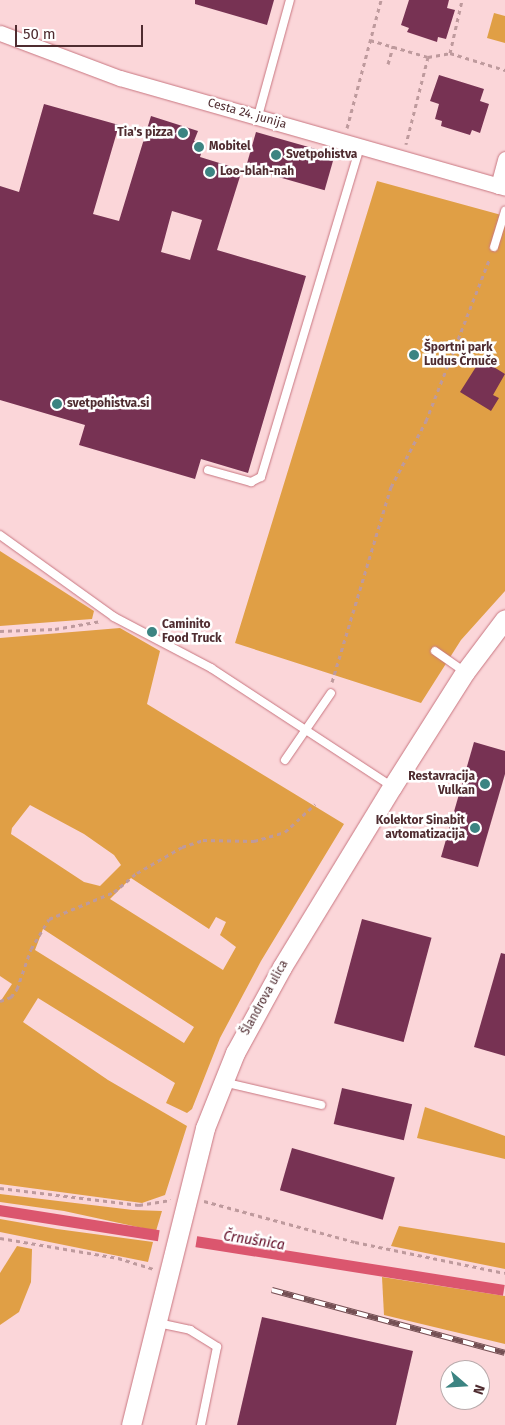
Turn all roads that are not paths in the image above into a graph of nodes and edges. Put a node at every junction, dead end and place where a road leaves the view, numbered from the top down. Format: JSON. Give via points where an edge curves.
{"nodes":[{"id":1,"x":290,"y":0,"type":"edge"},
{"id":2,"x":0,"y":33,"type":"edge"},
{"id":3,"x":258,"y":116,"type":"junction"},
{"id":4,"x":360,"y":148,"type":"junction"},
{"id":5,"x":505,"y":159,"type":"edge"},
{"id":6,"x":502,"y":187,"type":"edge"},
{"id":7,"x":505,"y":211,"type":"edge"},
{"id":8,"x":494,"y":247,"type":"road end"},
{"id":9,"x":208,"y":470,"type":"dead end"},
{"id":10,"x":0,"y":535,"type":"edge"},
{"id":11,"x":505,"y":619,"type":"edge"},
{"id":12,"x":436,"y":651,"type":"dead end"},
{"id":13,"x":465,"y":672,"type":"junction"},
{"id":14,"x":331,"y":692,"type":"road end"},
{"id":15,"x":304,"y":731,"type":"junction"},
{"id":16,"x":286,"y":760,"type":"dead end"},
{"id":17,"x":392,"y":787,"type":"junction"},
{"id":18,"x":223,"y":1082,"type":"junction"},
{"id":19,"x":321,"y":1105,"type":"dead end"},
{"id":20,"x":157,"y":1322,"type":"junction"},
{"id":21,"x":131,"y":1425,"type":"edge"},
{"id":22,"x":201,"y":1425,"type":"edge"}],
"edges":[{"from":1,"to":3,"type":"lane"},
{"from":2,"to":3,"type":"street","name":"Cesta 24. junija","via":[[120,78]]},
{"from":3,"to":4,"type":"street","name":"Cesta 24. junija"},
{"from":4,"to":6,"type":"street","name":"Cesta 24. junija"},
{"from":4,"to":9,"type":"lane","via":[[261,477],[251,482]]},
{"from":5,"to":6,"type":"street","name":"Cesta 24. junija"},
{"from":7,"to":8,"type":"lane"},
{"from":10,"to":15,"type":"lane","via":[[114,617],[211,668]]},
{"from":11,"to":13,"type":"street","name":"Šlandrova ulica"},
{"from":12,"to":13,"type":"lane"},
{"from":13,"to":17,"type":"street","name":"Šlandrova ulica"},
{"from":14,"to":15,"type":"lane"},
{"from":15,"to":16,"type":"lane"},
{"from":15,"to":17,"type":"lane"},
{"from":17,"to":18,"type":"street","name":"Šlandrova ulica","via":[[282,967],[235,1053]]},
{"from":18,"to":19,"type":"lane"},
{"from":18,"to":20,"type":"street","name":"Šlandrova ulica","via":[[205,1128]]},
{"from":20,"to":21,"type":"street","name":"Šlandrova ulica"},
{"from":20,"to":22,"type":"lane","via":[[190,1330],[217,1347]]}]}
